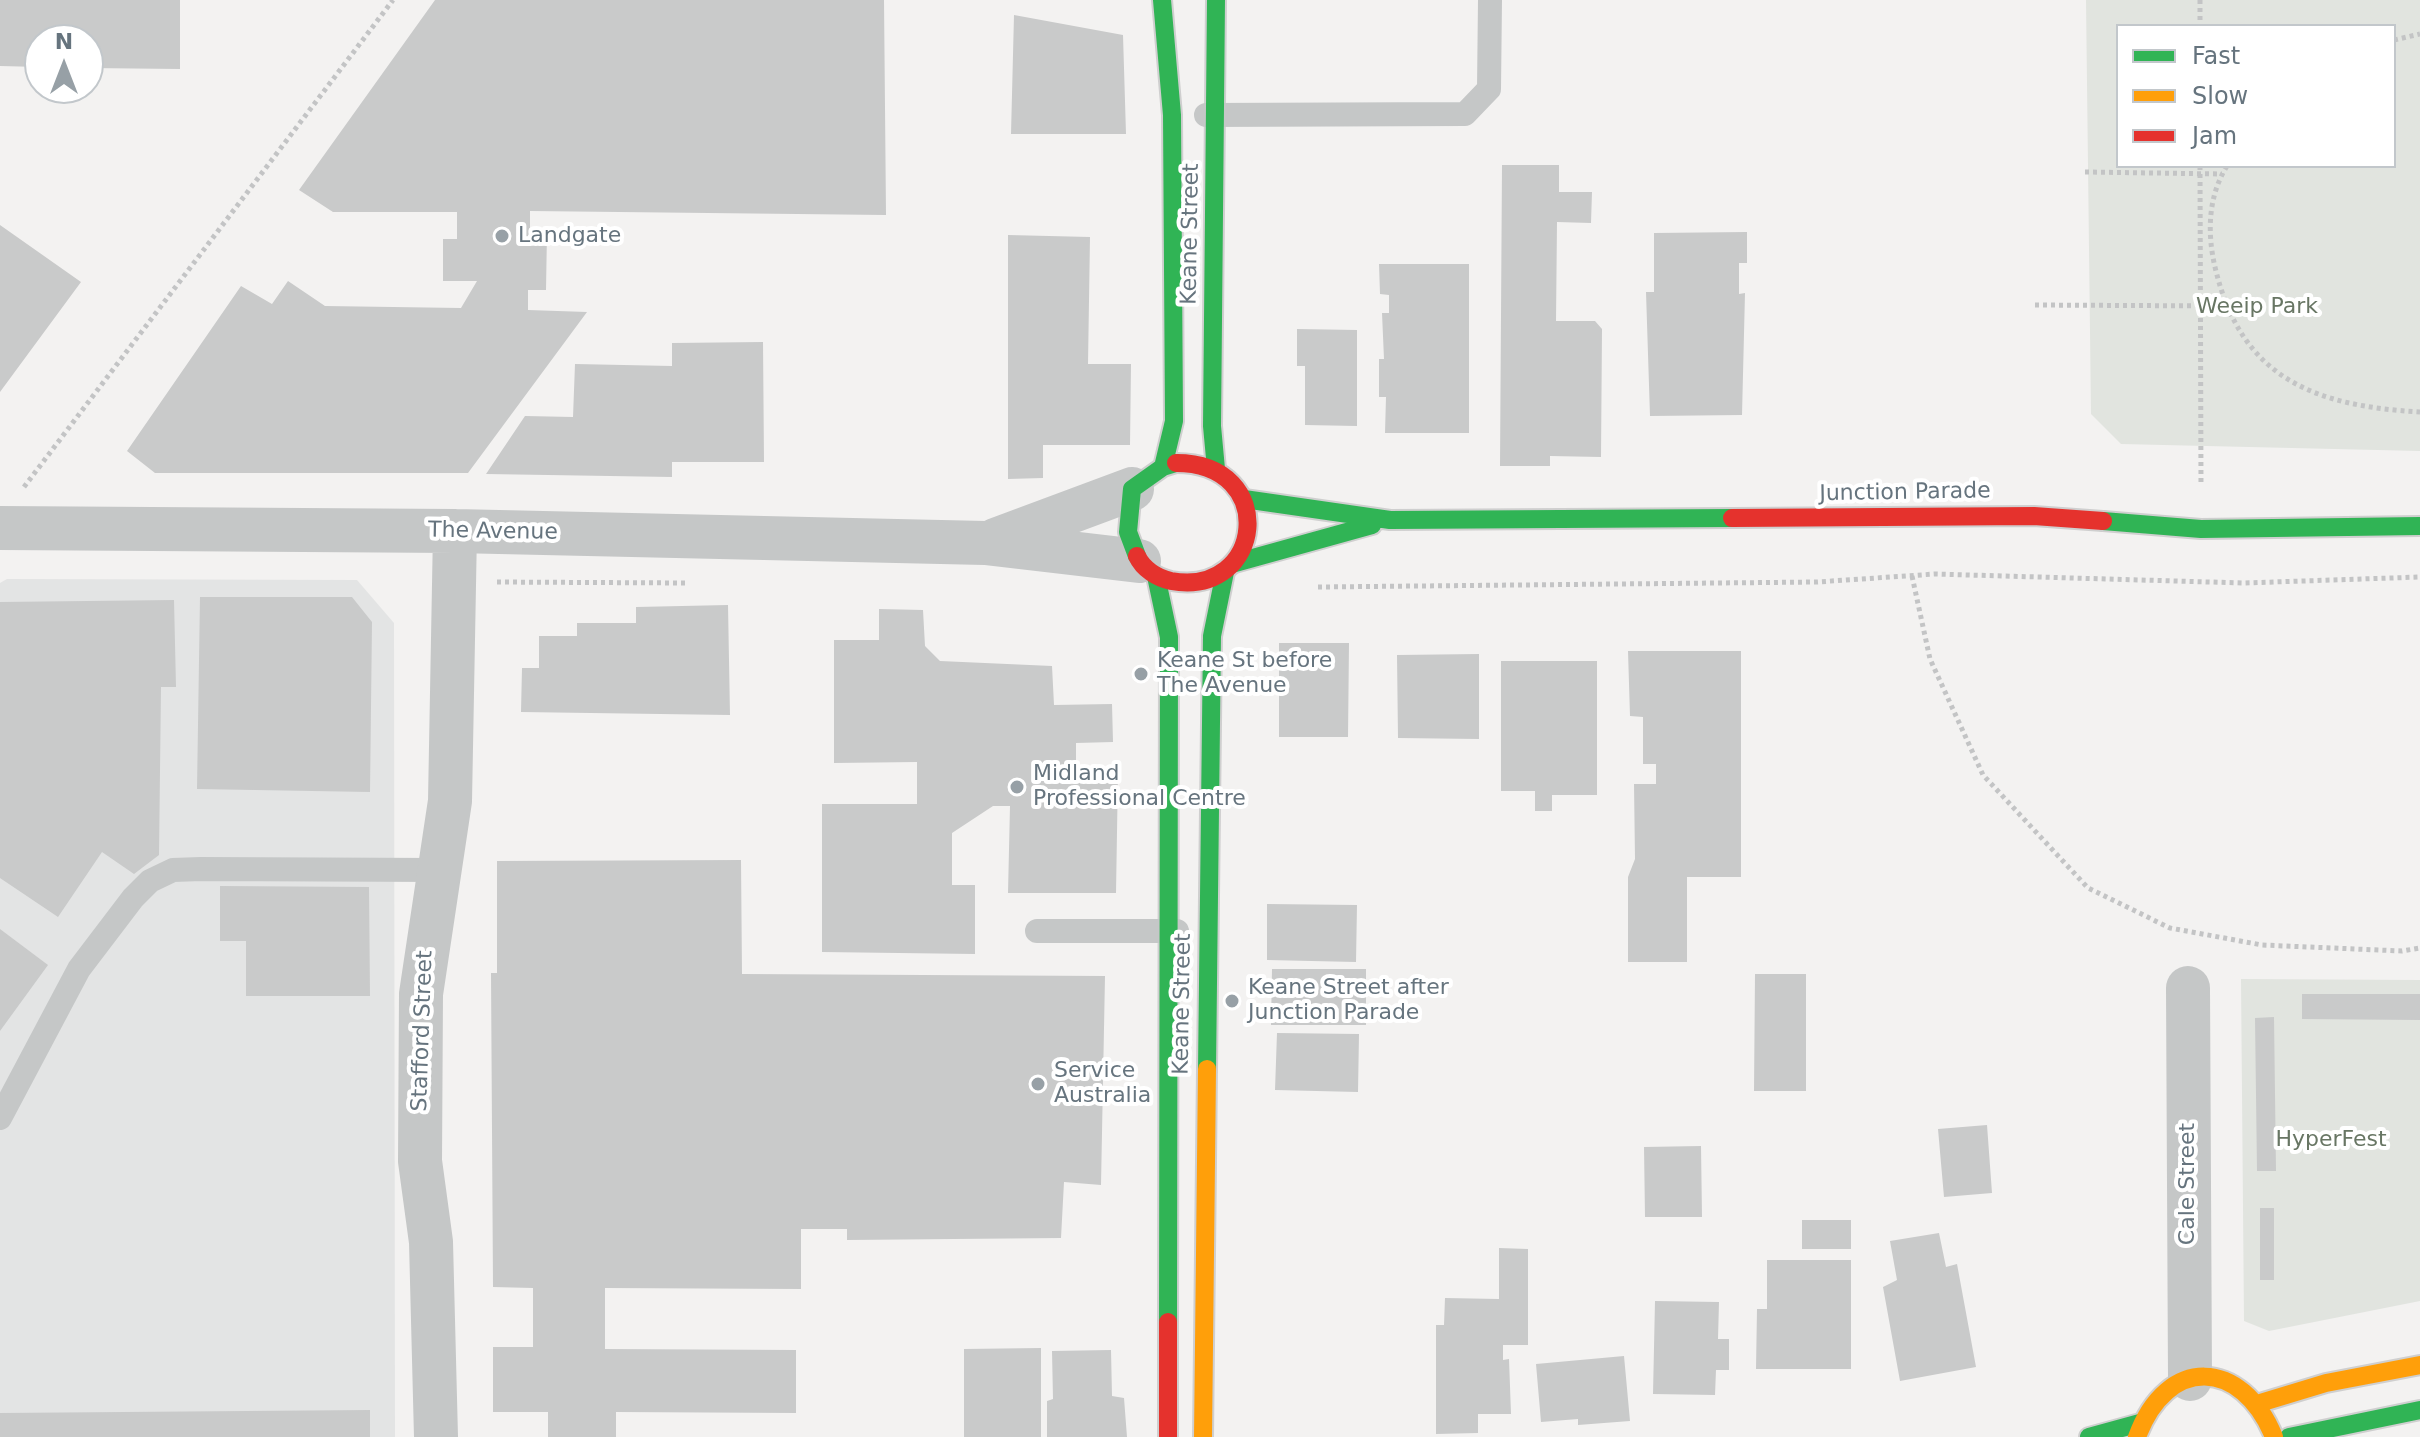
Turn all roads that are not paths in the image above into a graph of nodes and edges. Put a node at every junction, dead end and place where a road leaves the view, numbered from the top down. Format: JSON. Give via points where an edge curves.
{"nodes":[{"id":1,"x":1162,"y":0,"type":"edge"},
{"id":2,"x":1216,"y":0,"type":"edge"},
{"id":3,"x":1490,"y":0,"type":"edge"},
{"id":4,"x":1172,"y":115,"type":"junction"},
{"id":5,"x":1216,"y":115,"type":"junction"},
{"id":6,"x":1216,"y":469,"type":"junction"},
{"id":7,"x":1148,"y":478,"type":"junction"},
{"id":8,"x":1244,"y":499,"type":"junction"},
{"id":9,"x":9,"y":511,"type":"edge"},
{"id":10,"x":1390,"y":520,"type":"junction"},
{"id":11,"x":2420,"y":526,"type":"edge"},
{"id":12,"x":455,"y":531,"type":"junction"},
{"id":13,"x":985,"y":543,"type":"junction"},
{"id":14,"x":1148,"y":568,"type":"junction"},
{"id":15,"x":1230,"y":568,"type":"junction"},
{"id":16,"x":440,"y":870,"type":"junction"},
{"id":17,"x":1037,"y":931,"type":"dead end"},
{"id":18,"x":1167,"y":931,"type":"junction"},
{"id":19,"x":1208,"y":931,"type":"junction"},
{"id":20,"x":2188,"y":988,"type":"dead end"},
{"id":21,"x":0,"y":1118,"type":"edge"},
{"id":22,"x":2420,"y":1365,"type":"edge"},
{"id":23,"x":2190,"y":1379,"type":"junction"},
{"id":24,"x":2260,"y":1403,"type":"junction"},
{"id":25,"x":2420,"y":1410,"type":"edge"},
{"id":26,"x":2139,"y":1430,"type":"edge"},
{"id":27,"x":436,"y":1437,"type":"edge"},
{"id":28,"x":1168,"y":1437,"type":"edge"},
{"id":29,"x":1203,"y":1437,"type":"edge"},
{"id":30,"x":2089,"y":1437,"type":"edge"},
{"id":31,"x":2274,"y":1437,"type":"edge"},
{"id":32,"x":2289,"y":1437,"type":"edge"}],
"edges":[{"from":1,"to":4,"type":"street","name":"Keane Street"},
{"from":2,"to":5,"type":"street","name":"Keane Street"},
{"from":3,"to":5,"type":"lane","via":[[1489,89],[1465,114]]},
{"from":4,"to":5,"type":"lane"},
{"from":4,"to":7,"type":"street","name":"Keane Street","via":[[1174,421]]},
{"from":5,"to":6,"type":"street","name":"Keane Street"},
{"from":6,"to":7,"type":"street","via":[[1190,462]]},
{"from":6,"to":8,"type":"street"},
{"from":7,"to":13,"type":"street","name":"The Avenue"},
{"from":7,"to":14,"type":"street","via":[[1127,519],[1129,541]]},
{"from":8,"to":10,"type":"street","name":"Junction Parade"},
{"from":8,"to":15,"type":"street","via":[[1249,526],[1242,552]]},
{"from":9,"to":12,"type":"street","name":"The Avenue"},
{"from":10,"to":11,"type":"street","name":"Junction Parade","via":[[2034,516],[2201,529]]},
{"from":10,"to":15,"type":"street","name":"Junction Parade"},
{"from":12,"to":13,"type":"street","name":"The Avenue"},
{"from":12,"to":16,"type":"street","name":"Stafford Street","via":[[450,801]]},
{"from":13,"to":14,"type":"street","name":"The Avenue"},
{"from":14,"to":15,"type":"street","via":[[1191,585]]},
{"from":14,"to":18,"type":"street","name":"Keane Street","via":[[1169,637]]},
{"from":15,"to":19,"type":"street","name":"Keane Street","via":[[1212,636]]},
{"from":16,"to":21,"type":"lane","via":[[173,870],[150,881],[79,969]]},
{"from":16,"to":27,"type":"street","name":"Stafford Street","via":[[421,994],[421,1188],[432,1255]]},
{"from":17,"to":18,"type":"lane"},
{"from":18,"to":19,"type":"lane"},
{"from":18,"to":28,"type":"street","name":"Keane Street"},
{"from":19,"to":29,"type":"street","name":"Keane Street"},
{"from":20,"to":23,"type":"street","name":"Cale Street"},
{"from":22,"to":24,"type":"street","via":[[2326,1383]]},
{"from":23,"to":24,"type":"street","via":[[2221,1378]]},
{"from":23,"to":26,"type":"street","via":[[2162,1392]]},
{"from":24,"to":31,"type":"street"},
{"from":25,"to":32,"type":"street"},
{"from":26,"to":30,"type":"street"}]}
